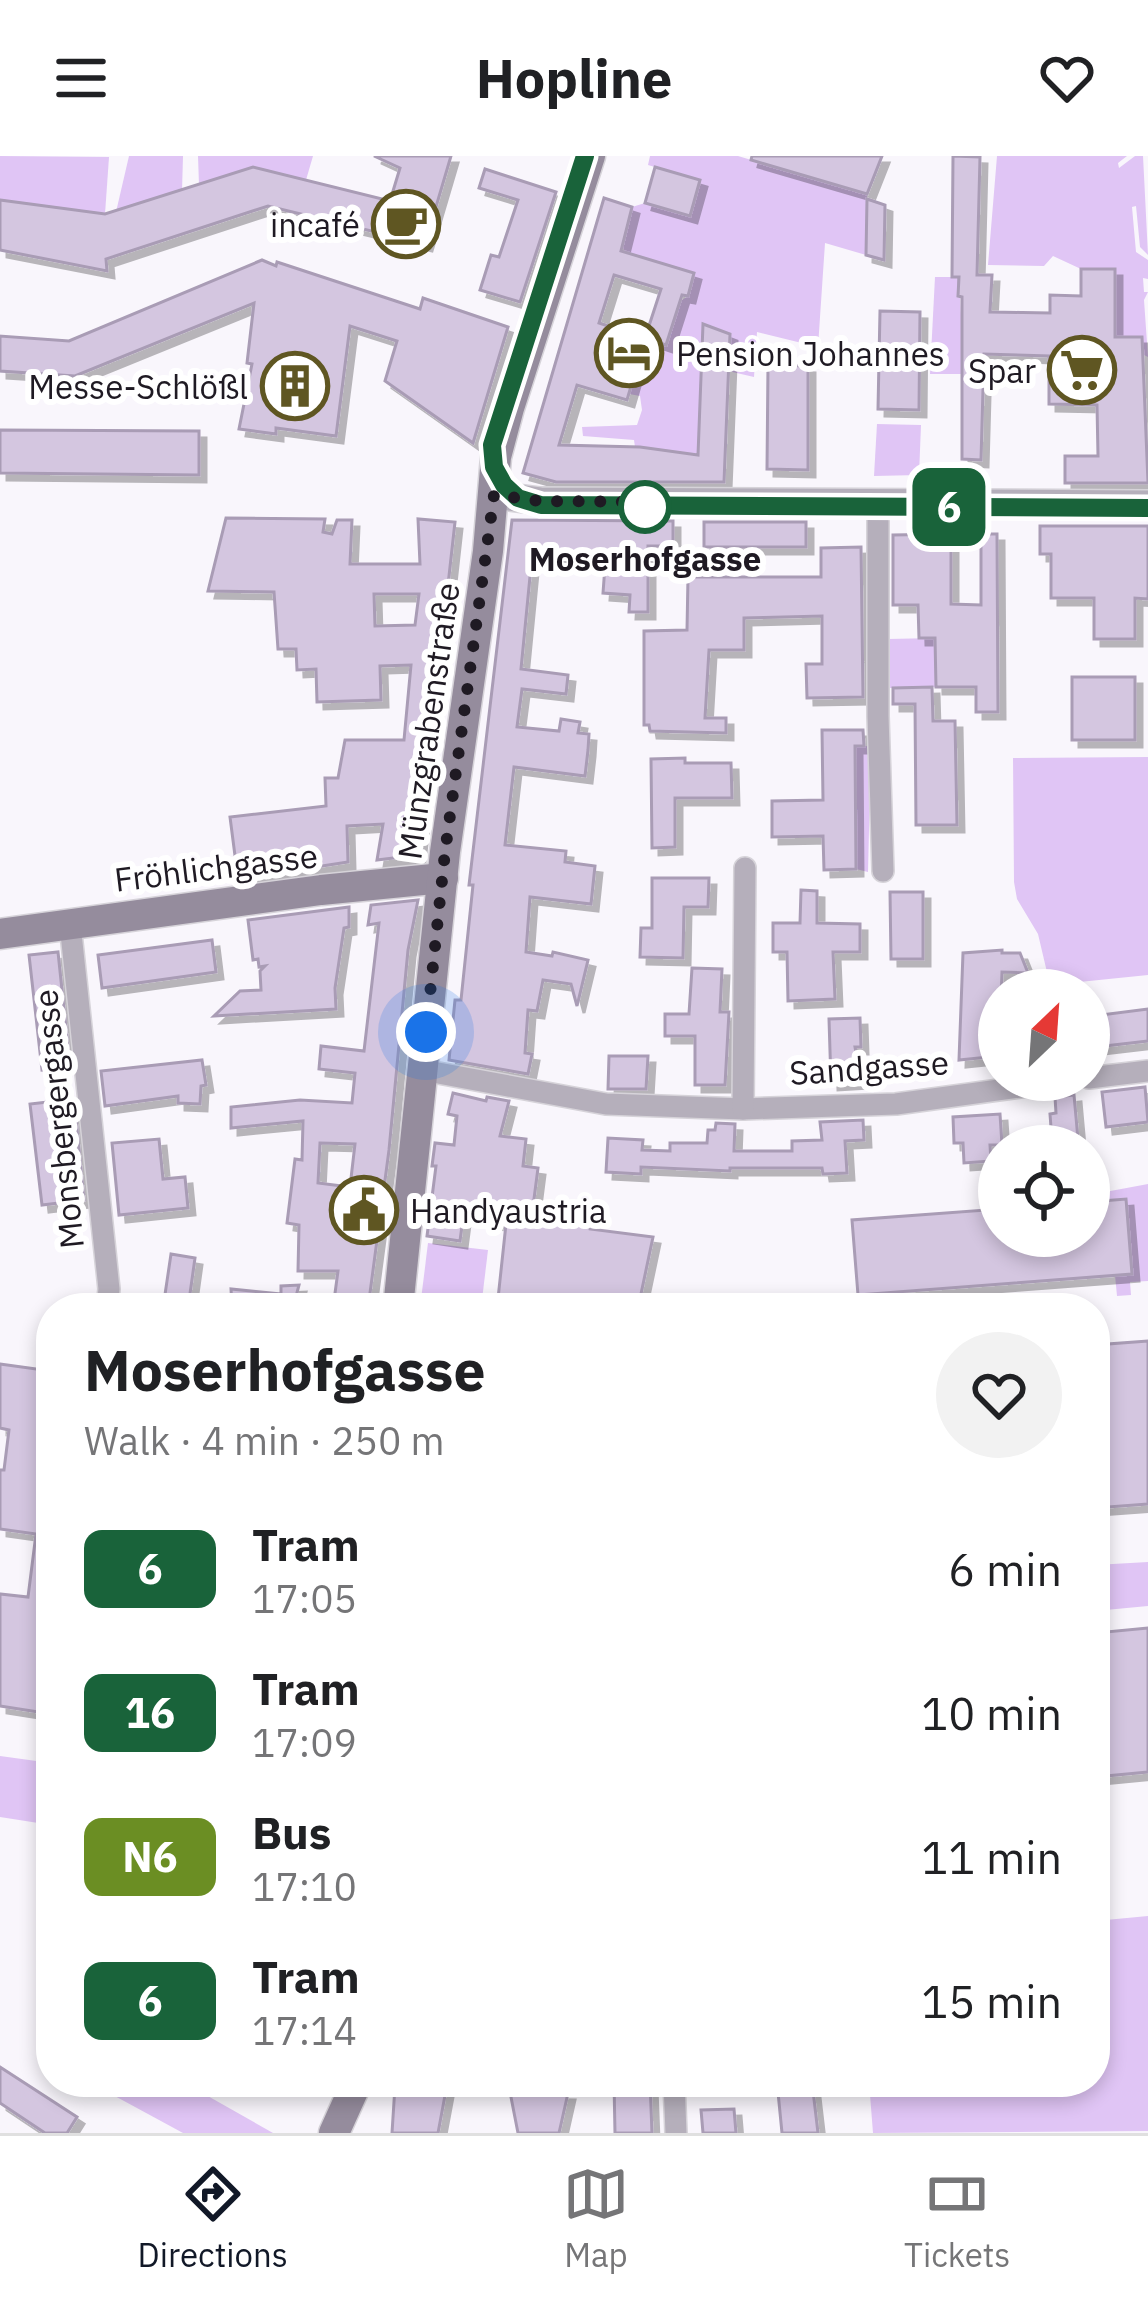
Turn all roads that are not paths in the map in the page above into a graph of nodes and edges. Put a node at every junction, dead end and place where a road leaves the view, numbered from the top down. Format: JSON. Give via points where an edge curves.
{"nodes":[{"id":1,"x":590,"y":156,"type":"edge"},
{"id":2,"x":494,"y":495,"type":"junction"},
{"id":3,"x":878,"y":502,"type":"junction"},
{"id":4,"x":1148,"y":504,"type":"edge"},
{"id":5,"x":745,"y":868,"type":"dead end"},
{"id":6,"x":884,"y":871,"type":"dead end"},
{"id":7,"x":443,"y":878,"type":"junction"},
{"id":8,"x":70,"y":924,"type":"junction"},
{"id":9,"x":0,"y":934,"type":"edge"},
{"id":10,"x":422,"y":1070,"type":"junction"},
{"id":11,"x":1148,"y":1071,"type":"edge"},
{"id":12,"x":1110,"y":1076,"type":"edge"},
{"id":13,"x":978,"y":1092,"type":"edge"},
{"id":14,"x":742,"y":1109,"type":"junction"},
{"id":15,"x":109,"y":1293,"type":"edge"},
{"id":16,"x":400,"y":1293,"type":"edge"},
{"id":17,"x":350,"y":2097,"type":"edge"},
{"id":18,"x":675,"y":2097,"type":"edge"},
{"id":19,"x":334,"y":2133,"type":"edge"},
{"id":20,"x":676,"y":2133,"type":"edge"}],
"edges":[{"from":1,"to":2,"type":"main road","name":"Münzgrabenstraße","via":[[501,434]]},
{"from":2,"to":3,"type":"street"},
{"from":2,"to":7,"type":"main road","name":"Münzgrabenstraße"},
{"from":3,"to":4,"type":"street"},
{"from":3,"to":6,"type":"street"},
{"from":5,"to":14,"type":"street","name":"Sandgasse"},
{"from":7,"to":8,"type":"main road","name":"Fröhlichgasse"},
{"from":7,"to":10,"type":"main road","name":"Münzgrabenstraße"},
{"from":8,"to":9,"type":"main road","name":"Fröhlichgasse"},
{"from":8,"to":15,"type":"street","name":"Monsbergergasse"},
{"from":10,"to":14,"type":"street","name":"Sandgasse","via":[[606,1104]]},
{"from":10,"to":16,"type":"main road","name":"Münzgrabenstraße"},
{"from":11,"to":12,"type":"street"},
{"from":13,"to":14,"type":"street","name":"Sandgasse"},
{"from":17,"to":19,"type":"main road"},
{"from":18,"to":20,"type":"street"}]}
